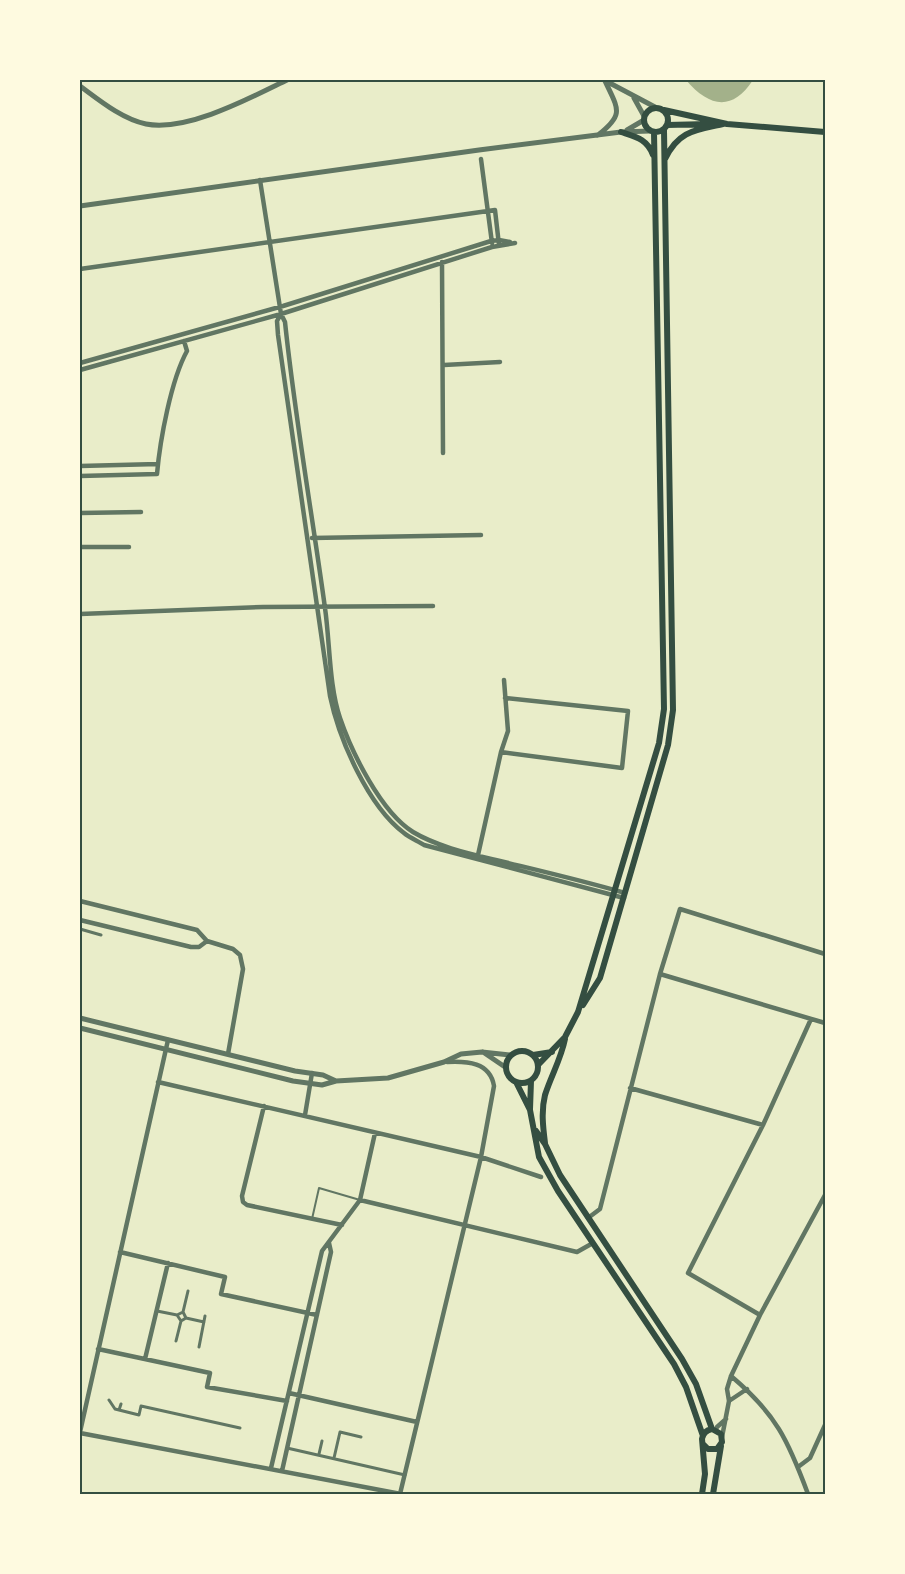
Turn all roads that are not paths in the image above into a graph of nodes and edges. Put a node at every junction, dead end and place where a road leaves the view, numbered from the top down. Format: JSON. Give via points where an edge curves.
{"nodes":[{"id":1,"x":287,"y":80,"type":"edge"},
{"id":2,"x":604,"y":80,"type":"edge"},
{"id":3,"x":80,"y":86,"type":"edge"},
{"id":4,"x":632,"y":96,"type":"junction"},
{"id":5,"x":655,"y":108,"type":"junction"},
{"id":6,"x":664,"y":110,"type":"junction"},
{"id":7,"x":644,"y":118,"type":"junction"},
{"id":8,"x":727,"y":124,"type":"junction"},
{"id":9,"x":665,"y":128,"type":"junction"},
{"id":10,"x":652,"y":131,"type":"junction"},
{"id":11,"x":621,"y":132,"type":"junction"},
{"id":12,"x":825,"y":132,"type":"edge"},
{"id":13,"x":597,"y":135,"type":"junction"},
{"id":14,"x":654,"y":158,"type":"junction"},
{"id":15,"x":481,"y":159,"type":"dead end"},
{"id":16,"x":664,"y":160,"type":"junction"},
{"id":17,"x":260,"y":180,"type":"junction"},
{"id":18,"x":80,"y":206,"type":"edge"},
{"id":19,"x":487,"y":211,"type":"junction"},
{"id":20,"x":491,"y":241,"type":"junction"},
{"id":21,"x":499,"y":242,"type":"junction"},
{"id":22,"x":270,"y":244,"type":"junction"},
{"id":23,"x":492,"y":247,"type":"junction"},
{"id":24,"x":441,"y":256,"type":"junction"},
{"id":25,"x":442,"y":263,"type":"junction"},
{"id":26,"x":80,"y":270,"type":"edge"},
{"id":27,"x":280,"y":307,"type":"junction"},
{"id":28,"x":281,"y":314,"type":"junction"},
{"id":29,"x":184,"y":341,"type":"junction"},
{"id":30,"x":500,"y":362,"type":"dead end"},
{"id":31,"x":80,"y":363,"type":"edge"},
{"id":32,"x":444,"y":365,"type":"junction"},
{"id":33,"x":80,"y":370,"type":"edge"},
{"id":34,"x":443,"y":453,"type":"dead end"},
{"id":35,"x":158,"y":464,"type":"junction"},
{"id":36,"x":80,"y":466,"type":"edge"},
{"id":37,"x":80,"y":476,"type":"edge"},
{"id":38,"x":141,"y":512,"type":"dead end"},
{"id":39,"x":80,"y":513,"type":"edge"},
{"id":40,"x":481,"y":535,"type":"dead end"},
{"id":41,"x":308,"y":538,"type":"junction"},
{"id":42,"x":314,"y":538,"type":"junction"},
{"id":43,"x":80,"y":547,"type":"edge"},
{"id":44,"x":129,"y":547,"type":"dead end"},
{"id":45,"x":433,"y":606,"type":"dead end"},
{"id":46,"x":317,"y":607,"type":"junction"},
{"id":47,"x":325,"y":607,"type":"junction"},
{"id":48,"x":80,"y":614,"type":"edge"},
{"id":49,"x":504,"y":680,"type":"dead end"},
{"id":50,"x":504,"y":698,"type":"junction"},
{"id":51,"x":501,"y":752,"type":"junction"},
{"id":52,"x":356,"y":754,"type":"junction"},
{"id":53,"x":350,"y":757,"type":"junction"},
{"id":54,"x":445,"y":848,"type":"junction"},
{"id":55,"x":478,"y":855,"type":"junction"},
{"id":56,"x":510,"y":866,"type":"junction"},
{"id":57,"x":615,"y":893,"type":"junction"},
{"id":58,"x":624,"y":896,"type":"junction"},
{"id":59,"x":80,"y":902,"type":"edge"},
{"id":60,"x":80,"y":920,"type":"edge"},
{"id":61,"x":80,"y":929,"type":"edge"},
{"id":62,"x":101,"y":935,"type":"dead end"},
{"id":63,"x":207,"y":941,"type":"junction"},
{"id":64,"x":825,"y":954,"type":"edge"},
{"id":65,"x":660,"y":974,"type":"junction"},
{"id":66,"x":578,"y":1012,"type":"junction"},
{"id":67,"x":80,"y":1018,"type":"edge"},
{"id":68,"x":811,"y":1019,"type":"junction"},
{"id":69,"x":825,"y":1023,"type":"edge"},
{"id":70,"x":80,"y":1028,"type":"edge"},
{"id":71,"x":566,"y":1037,"type":"junction"},
{"id":72,"x":168,"y":1040,"type":"junction"},
{"id":73,"x":166,"y":1049,"type":"junction"},
{"id":74,"x":482,"y":1052,"type":"junction"},
{"id":75,"x":552,"y":1052,"type":"junction"},
{"id":76,"x":228,"y":1054,"type":"junction"},
{"id":77,"x":510,"y":1055,"type":"junction"},
{"id":78,"x":534,"y":1055,"type":"junction"},
{"id":79,"x":444,"y":1062,"type":"junction"},
{"id":80,"x":538,"y":1065,"type":"junction"},
{"id":81,"x":506,"y":1067,"type":"junction"},
{"id":82,"x":312,"y":1073,"type":"junction"},
{"id":83,"x":531,"y":1080,"type":"junction"},
{"id":84,"x":336,"y":1081,"type":"junction"},
{"id":85,"x":158,"y":1082,"type":"junction"},
{"id":86,"x":516,"y":1082,"type":"junction"},
{"id":87,"x":311,"y":1084,"type":"junction"},
{"id":88,"x":630,"y":1088,"type":"junction"},
{"id":89,"x":264,"y":1106,"type":"junction"},
{"id":90,"x":530,"y":1110,"type":"junction"},
{"id":91,"x":305,"y":1115,"type":"junction"},
{"id":92,"x":763,"y":1125,"type":"junction"},
{"id":93,"x":535,"y":1129,"type":"junction"},
{"id":94,"x":375,"y":1133,"type":"junction"},
{"id":95,"x":546,"y":1144,"type":"junction"},
{"id":96,"x":481,"y":1157,"type":"junction"},
{"id":97,"x":541,"y":1177,"type":"dead end"},
{"id":98,"x":825,"y":1195,"type":"edge"},
{"id":99,"x":360,"y":1200,"type":"junction"},
{"id":100,"x":588,"y":1218,"type":"junction"},
{"id":101,"x":312,"y":1219,"type":"junction"},
{"id":102,"x":342,"y":1225,"type":"junction"},
{"id":103,"x":464,"y":1226,"type":"junction"},
{"id":104,"x":329,"y":1243,"type":"junction"},
{"id":105,"x":593,"y":1243,"type":"junction"},
{"id":106,"x":120,"y":1252,"type":"junction"},
{"id":107,"x":168,"y":1264,"type":"junction"},
{"id":108,"x":188,"y":1291,"type":"dead end"},
{"id":109,"x":157,"y":1311,"type":"junction"},
{"id":110,"x":183,"y":1312,"type":"junction"},
{"id":111,"x":307,"y":1313,"type":"junction"},
{"id":112,"x":317,"y":1315,"type":"junction"},
{"id":113,"x":760,"y":1315,"type":"junction"},
{"id":114,"x":177,"y":1316,"type":"junction"},
{"id":115,"x":205,"y":1316,"type":"dead end"},
{"id":116,"x":186,"y":1318,"type":"junction"},
{"id":117,"x":181,"y":1321,"type":"junction"},
{"id":118,"x":204,"y":1322,"type":"junction"},
{"id":119,"x":660,"y":1327,"type":"junction"},
{"id":120,"x":653,"y":1333,"type":"junction"},
{"id":121,"x":176,"y":1341,"type":"dead end"},
{"id":122,"x":199,"y":1347,"type":"dead end"},
{"id":123,"x":98,"y":1348,"type":"junction"},
{"id":124,"x":145,"y":1359,"type":"junction"},
{"id":125,"x":732,"y":1376,"type":"junction"},
{"id":126,"x":747,"y":1389,"type":"junction"},
{"id":127,"x":289,"y":1393,"type":"junction"},
{"id":128,"x":299,"y":1395,"type":"junction"},
{"id":129,"x":80,"y":1396,"type":"edge"},
{"id":130,"x":88,"y":1396,"type":"junction"},
{"id":131,"x":109,"y":1400,"type":"dead end"},
{"id":132,"x":287,"y":1401,"type":"junction"},
{"id":133,"x":729,"y":1401,"type":"junction"},
{"id":134,"x":120,"y":1404,"type":"dead end"},
{"id":135,"x":119,"y":1410,"type":"junction"},
{"id":136,"x":726,"y":1419,"type":"junction"},
{"id":137,"x":417,"y":1422,"type":"junction"},
{"id":138,"x":825,"y":1425,"type":"edge"},
{"id":139,"x":240,"y":1428,"type":"dead end"},
{"id":140,"x":714,"y":1430,"type":"junction"},
{"id":141,"x":80,"y":1432,"type":"edge"},
{"id":142,"x":361,"y":1436,"type":"dead end"},
{"id":143,"x":703,"y":1436,"type":"junction"},
{"id":144,"x":722,"y":1441,"type":"junction"},
{"id":145,"x":322,"y":1442,"type":"dead end"},
{"id":146,"x":703,"y":1444,"type":"junction"},
{"id":147,"x":287,"y":1448,"type":"junction"},
{"id":148,"x":319,"y":1454,"type":"junction"},
{"id":149,"x":334,"y":1458,"type":"junction"},
{"id":150,"x":271,"y":1468,"type":"junction"},
{"id":151,"x":798,"y":1468,"type":"junction"},
{"id":152,"x":282,"y":1470,"type":"junction"},
{"id":153,"x":405,"y":1475,"type":"junction"},
{"id":154,"x":400,"y":1494,"type":"edge"},
{"id":155,"x":702,"y":1494,"type":"edge"},
{"id":156,"x":713,"y":1494,"type":"edge"},
{"id":157,"x":808,"y":1494,"type":"edge"}],
"edges":[{"from":1,"to":3,"type":"street","via":[[242,101],[184,122],[163,126],[141,122],[108,106]]},
{"from":2,"to":4,"type":"street"},
{"from":2,"to":13,"type":"street","via":[[616,105],[616,117]]},
{"from":4,"to":5,"type":"street"},
{"from":4,"to":7,"type":"street","via":[[640,105]]},
{"from":5,"to":6,"type":"main road"},
{"from":5,"to":7,"type":"main road","via":[[649,110]]},
{"from":6,"to":8,"type":"main road"},
{"from":6,"to":9,"type":"main road","via":[[669,119]]},
{"from":7,"to":10,"type":"main road"},
{"from":7,"to":11,"type":"street"},
{"from":8,"to":9,"type":"main road"},
{"from":8,"to":12,"type":"main road"},
{"from":8,"to":16,"type":"main road","via":[[690,131],[669,150]]},
{"from":9,"to":10,"type":"main road"},
{"from":9,"to":16,"type":"main road"},
{"from":10,"to":11,"type":"street"},
{"from":10,"to":14,"type":"main road"},
{"from":11,"to":13,"type":"street"},
{"from":11,"to":14,"type":"main road","via":[[641,138],[648,144]]},
{"from":13,"to":17,"type":"street"},
{"from":14,"to":57,"type":"main road","via":[[664,709],[659,743]]},
{"from":15,"to":19,"type":"street"},
{"from":16,"to":58,"type":"main road","via":[[673,710],[668,745]]},
{"from":17,"to":18,"type":"street"},
{"from":17,"to":22,"type":"street"},
{"from":19,"to":20,"type":"street"},
{"from":19,"to":21,"type":"street","via":[[495,210]]},
{"from":19,"to":22,"type":"street"},
{"from":20,"to":21,"type":"street"},
{"from":20,"to":23,"type":"street"},
{"from":20,"to":24,"type":"street"},
{"from":21,"to":23,"type":"street"},
{"from":22,"to":26,"type":"street"},
{"from":22,"to":27,"type":"street"},
{"from":23,"to":25,"type":"street"},
{"from":24,"to":25,"type":"street"},
{"from":24,"to":27,"type":"street"},
{"from":25,"to":28,"type":"street"},
{"from":25,"to":32,"type":"street"},
{"from":27,"to":28,"type":"street"},
{"from":27,"to":31,"type":"street"},
{"from":28,"to":29,"type":"street"},
{"from":28,"to":41,"type":"street","via":[[277,321],[278,334]]},
{"from":28,"to":42,"type":"street","via":[[285,322]]},
{"from":29,"to":33,"type":"street"},
{"from":29,"to":35,"type":"street","via":[[187,351],[180,363]]},
{"from":30,"to":32,"type":"street"},
{"from":32,"to":34,"type":"street"},
{"from":35,"to":36,"type":"street"},
{"from":35,"to":37,"type":"street","via":[[157,474]]},
{"from":38,"to":39,"type":"street"},
{"from":40,"to":42,"type":"street"},
{"from":41,"to":42,"type":"street"},
{"from":41,"to":46,"type":"street"},
{"from":42,"to":47,"type":"street"},
{"from":43,"to":44,"type":"street"},
{"from":45,"to":47,"type":"street"},
{"from":46,"to":47,"type":"street"},
{"from":46,"to":48,"type":"street"},
{"from":46,"to":53,"type":"street","via":[[335,721]]},
{"from":47,"to":52,"type":"street","via":[[338,707]]},
{"from":49,"to":50,"type":"street"},
{"from":50,"to":51,"type":"street","via":[[508,731]]},
{"from":50,"to":51,"type":"street","via":[[628,711],[622,768]]},
{"from":51,"to":55,"type":"street"},
{"from":52,"to":53,"type":"street"},
{"from":52,"to":54,"type":"street","via":[[395,818],[413,832]]},
{"from":53,"to":54,"type":"street","via":[[382,809],[404,833],[424,845]]},
{"from":54,"to":55,"type":"street"},
{"from":54,"to":56,"type":"street"},
{"from":55,"to":56,"type":"street"},
{"from":56,"to":57,"type":"street"},
{"from":57,"to":58,"type":"street"},
{"from":57,"to":66,"type":"main road"},
{"from":58,"to":66,"type":"main road","via":[[600,978]]},
{"from":59,"to":63,"type":"street","via":[[198,930]]},
{"from":60,"to":63,"type":"street","via":[[191,947],[200,947]]},
{"from":61,"to":62,"type":"street"},
{"from":63,"to":76,"type":"street","via":[[233,949],[240,955],[243,970]]},
{"from":64,"to":65,"type":"street","via":[[680,909]]},
{"from":65,"to":68,"type":"street"},
{"from":65,"to":88,"type":"street"},
{"from":66,"to":71,"type":"main road"},
{"from":67,"to":72,"type":"street"},
{"from":68,"to":69,"type":"street"},
{"from":68,"to":92,"type":"street"},
{"from":70,"to":73,"type":"street"},
{"from":71,"to":75,"type":"main road"},
{"from":71,"to":95,"type":"main road","via":[[562,1056],[545,1095],[542,1122]]},
{"from":72,"to":73,"type":"street"},
{"from":72,"to":76,"type":"street"},
{"from":73,"to":85,"type":"street"},
{"from":73,"to":87,"type":"street"},
{"from":74,"to":77,"type":"street"},
{"from":74,"to":79,"type":"street","via":[[461,1054]]},
{"from":74,"to":81,"type":"street"},
{"from":75,"to":78,"type":"main road"},
{"from":75,"to":80,"type":"main road"},
{"from":76,"to":82,"type":"street"},
{"from":77,"to":78,"type":"main road","via":[[524,1050]]},
{"from":77,"to":81,"type":"main road"},
{"from":78,"to":80,"type":"main road"},
{"from":79,"to":84,"type":"street","via":[[388,1078]]},
{"from":79,"to":96,"type":"street","via":[[476,1064],[493,1079]]},
{"from":80,"to":83,"type":"main road","via":[[537,1074]]},
{"from":81,"to":86,"type":"main road","via":[[510,1078]]},
{"from":82,"to":84,"type":"street"},
{"from":82,"to":87,"type":"street"},
{"from":83,"to":86,"type":"main road"},
{"from":83,"to":90,"type":"main road"},
{"from":84,"to":87,"type":"street"},
{"from":85,"to":89,"type":"street"},
{"from":85,"to":106,"type":"street"},
{"from":86,"to":90,"type":"main road"},
{"from":87,"to":91,"type":"street"},
{"from":88,"to":92,"type":"street"},
{"from":88,"to":100,"type":"street","via":[[600,1209]]},
{"from":89,"to":91,"type":"street"},
{"from":89,"to":101,"type":"street","via":[[243,1202]]},
{"from":90,"to":93,"type":"main road"},
{"from":91,"to":94,"type":"street"},
{"from":92,"to":113,"type":"street","via":[[688,1273]]},
{"from":93,"to":95,"type":"main road"},
{"from":93,"to":105,"type":"main road","via":[[539,1157]]},
{"from":94,"to":96,"type":"street"},
{"from":94,"to":99,"type":"street"},
{"from":95,"to":100,"type":"main road","via":[[560,1175]]},
{"from":96,"to":97,"type":"street"},
{"from":96,"to":103,"type":"street"},
{"from":98,"to":113,"type":"street"},
{"from":99,"to":101,"type":"lane","via":[[319,1188]]},
{"from":99,"to":102,"type":"street"},
{"from":99,"to":103,"type":"street"},
{"from":100,"to":119,"type":"main road"},
{"from":101,"to":102,"type":"street"},
{"from":102,"to":104,"type":"street"},
{"from":103,"to":105,"type":"street","via":[[577,1252]]},
{"from":103,"to":137,"type":"street"},
{"from":104,"to":111,"type":"street","via":[[323,1246]]},
{"from":104,"to":112,"type":"street","via":[[331,1252]]},
{"from":105,"to":120,"type":"main road"},
{"from":106,"to":107,"type":"street"},
{"from":106,"to":123,"type":"street"},
{"from":107,"to":109,"type":"street"},
{"from":107,"to":111,"type":"street","via":[[224,1277],[221,1294]]},
{"from":108,"to":110,"type":"street"},
{"from":109,"to":114,"type":"street"},
{"from":109,"to":124,"type":"street"},
{"from":110,"to":114,"type":"street"},
{"from":110,"to":116,"type":"street"},
{"from":111,"to":112,"type":"street"},
{"from":111,"to":127,"type":"street"},
{"from":112,"to":128,"type":"street"},
{"from":113,"to":125,"type":"street"},
{"from":114,"to":117,"type":"street"},
{"from":115,"to":118,"type":"street"},
{"from":116,"to":117,"type":"street"},
{"from":116,"to":118,"type":"street"},
{"from":117,"to":121,"type":"street"},
{"from":118,"to":122,"type":"street"},
{"from":119,"to":120,"type":"main road"},
{"from":119,"to":140,"type":"main road","via":[[696,1384]]},
{"from":120,"to":143,"type":"main road","via":[[686,1387]]},
{"from":123,"to":124,"type":"street"},
{"from":123,"to":130,"type":"street"},
{"from":124,"to":132,"type":"street","via":[[210,1373],[206,1387]]},
{"from":125,"to":126,"type":"street"},
{"from":125,"to":133,"type":"street","via":[[727,1389]]},
{"from":126,"to":133,"type":"street"},
{"from":126,"to":151,"type":"street","via":[[779,1426]]},
{"from":127,"to":128,"type":"street"},
{"from":127,"to":132,"type":"street"},
{"from":128,"to":137,"type":"street"},
{"from":128,"to":147,"type":"street"},
{"from":129,"to":130,"type":"street"},
{"from":130,"to":141,"type":"street"},
{"from":131,"to":135,"type":"street"},
{"from":132,"to":150,"type":"street"},
{"from":133,"to":136,"type":"street"},
{"from":134,"to":135,"type":"street"},
{"from":135,"to":139,"type":"street","via":[[139,1415],[141,1406]]},
{"from":136,"to":140,"type":"street"},
{"from":136,"to":144,"type":"street"},
{"from":137,"to":153,"type":"street"},
{"from":138,"to":151,"type":"street","via":[[810,1458]]},
{"from":140,"to":143,"type":"main road","via":[[706,1431]]},
{"from":140,"to":144,"type":"main road"},
{"from":141,"to":150,"type":"street"},
{"from":142,"to":149,"type":"street","via":[[340,1432]]},
{"from":143,"to":146,"type":"main road"},
{"from":144,"to":146,"type":"main road","via":[[714,1450]]},
{"from":144,"to":156,"type":"main road"},
{"from":145,"to":148,"type":"street"},
{"from":146,"to":155,"type":"main road","via":[[705,1474]]},
{"from":147,"to":148,"type":"street"},
{"from":147,"to":152,"type":"street"},
{"from":148,"to":149,"type":"street"},
{"from":149,"to":153,"type":"street"},
{"from":150,"to":152,"type":"street"},
{"from":151,"to":157,"type":"street"},
{"from":152,"to":154,"type":"street"},
{"from":153,"to":154,"type":"street"}]}
